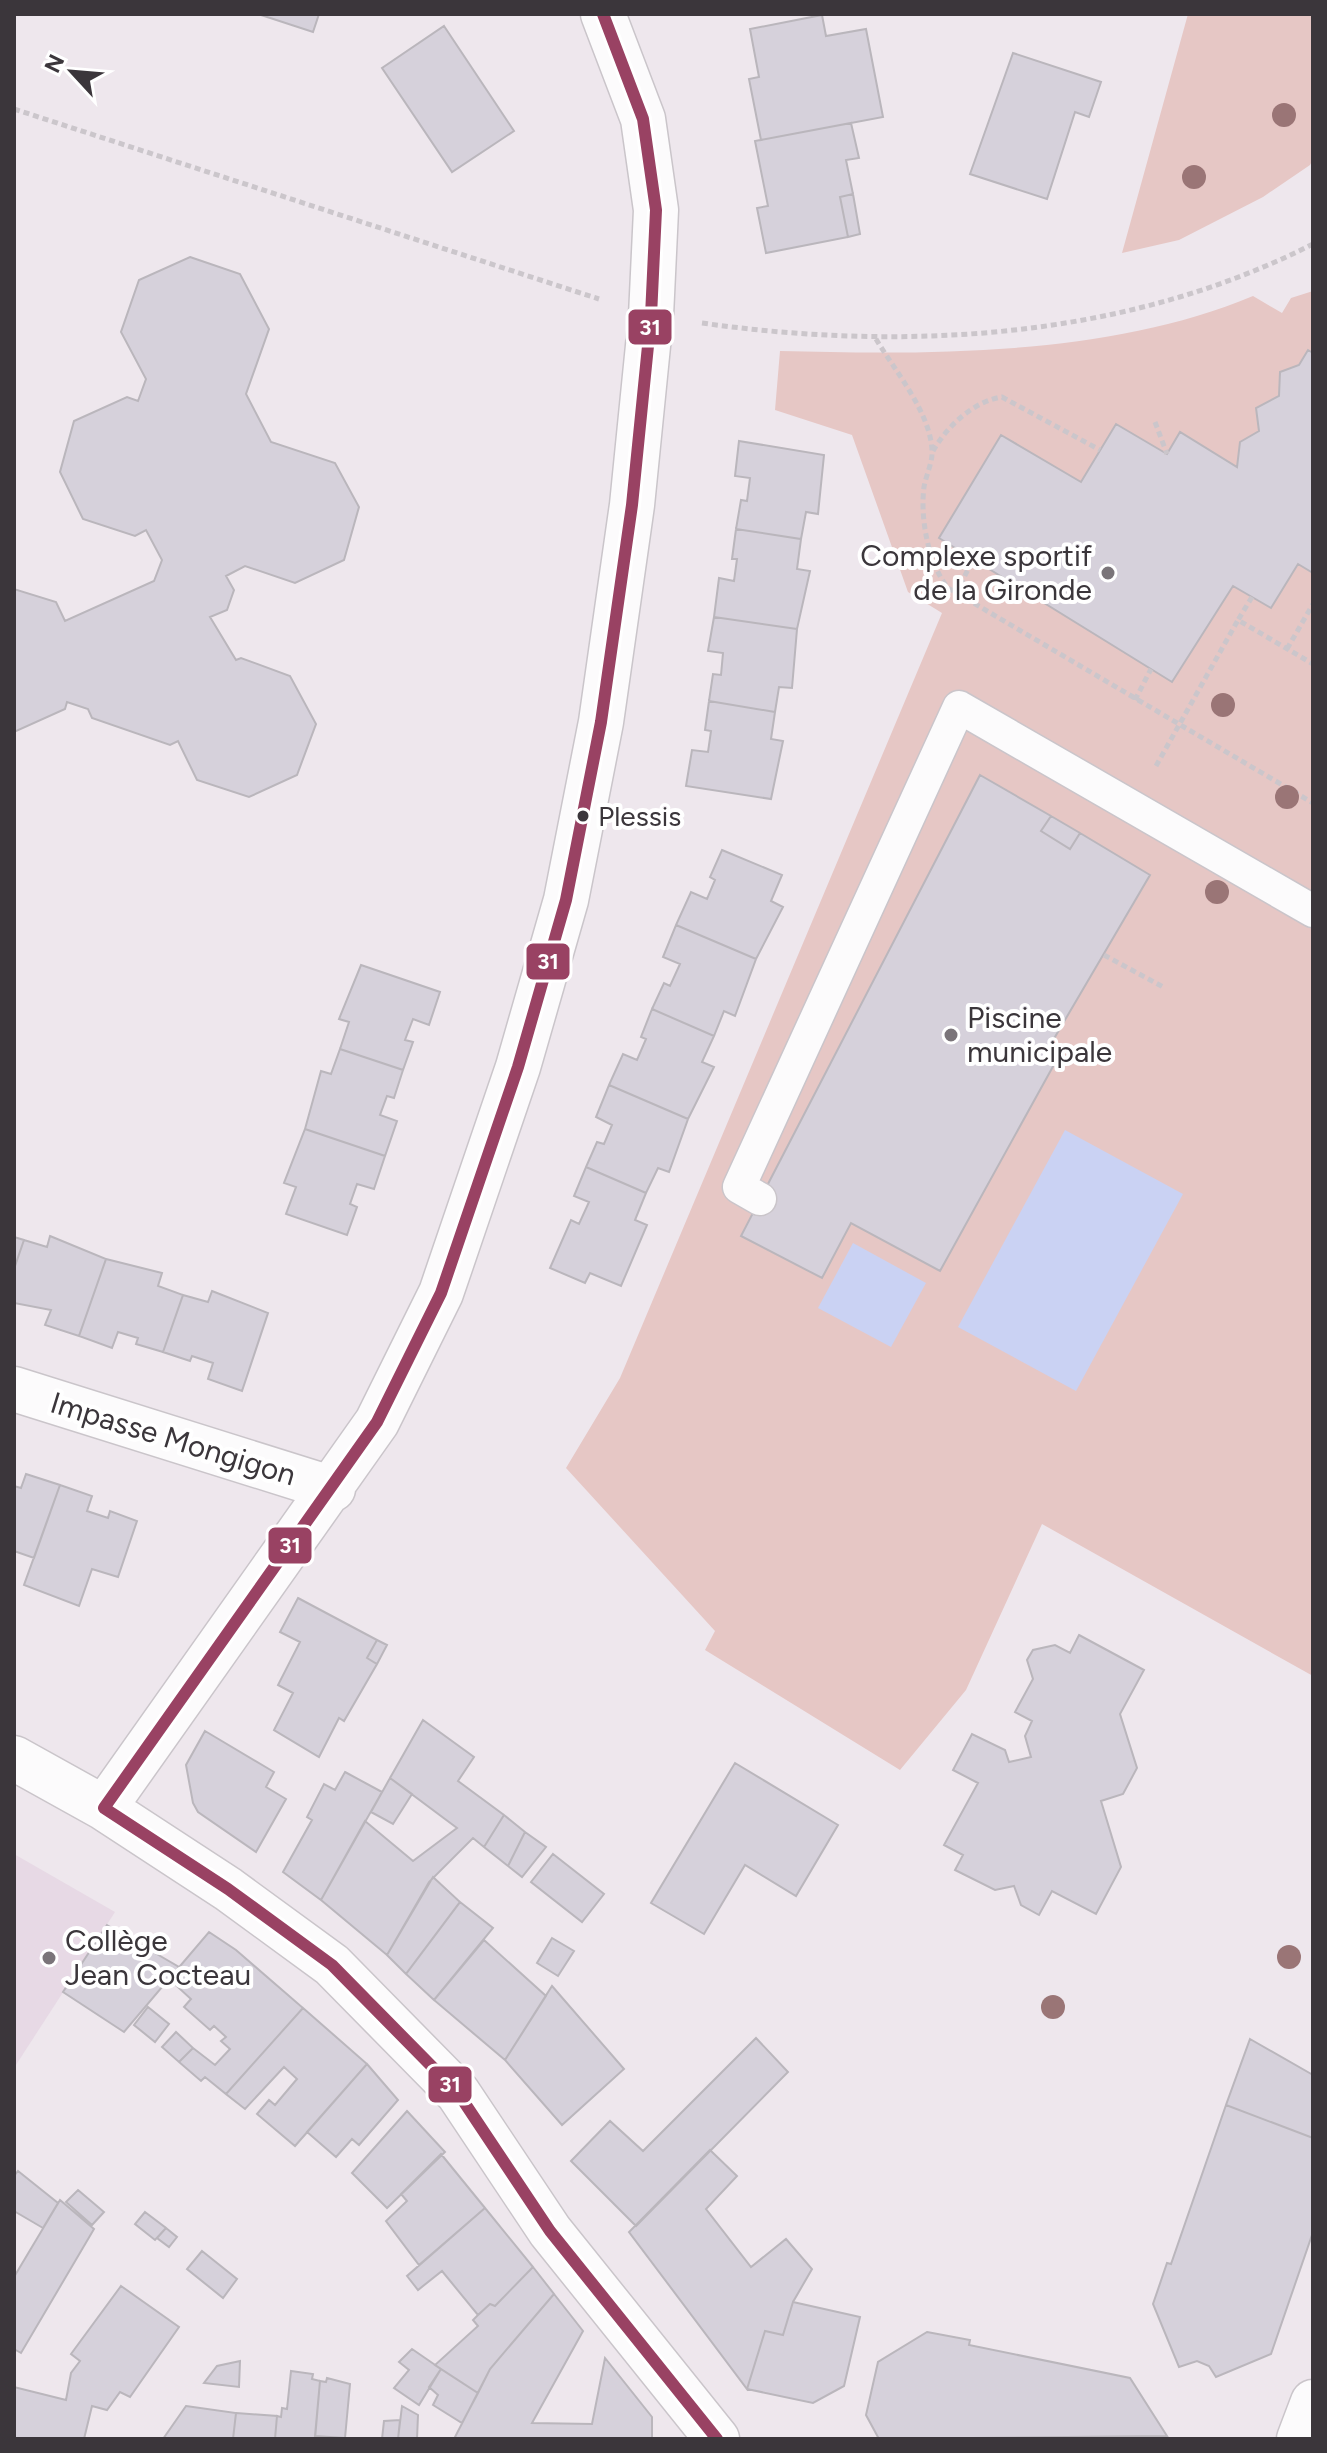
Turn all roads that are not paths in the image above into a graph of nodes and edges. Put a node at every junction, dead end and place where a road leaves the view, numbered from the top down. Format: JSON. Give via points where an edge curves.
{"nodes":[{"id":1,"x":605,"y":15,"type":"edge"},
{"id":2,"x":1313,"y":911,"type":"edge"},
{"id":3,"x":760,"y":1199,"type":"dead end"},
{"id":4,"x":14,"y":1389,"type":"edge"},
{"id":5,"x":333,"y":1489,"type":"junction"},
{"id":6,"x":14,"y":1758,"type":"edge"},
{"id":7,"x":104,"y":1808,"type":"junction"},
{"id":8,"x":1313,"y":2402,"type":"edge"},
{"id":9,"x":717,"y":2439,"type":"edge"},
{"id":10,"x":1299,"y":2439,"type":"edge"}],
"edges":[{"from":1,"to":5,"type":"street","via":[[643,119],[656,210],[632,505],[601,722],[566,900],[518,1067],[441,1293],[377,1422]]},
{"from":2,"to":3,"type":"lane","via":[[959,707],[739,1187]]},
{"from":4,"to":5,"type":"street","name":"Impasse Mongigon"},
{"from":5,"to":7,"type":"street"},
{"from":6,"to":7,"type":"street"},
{"from":7,"to":9,"type":"street","via":[[332,1965],[458,2093],[550,2231]]},
{"from":8,"to":10,"type":"street"}]}
